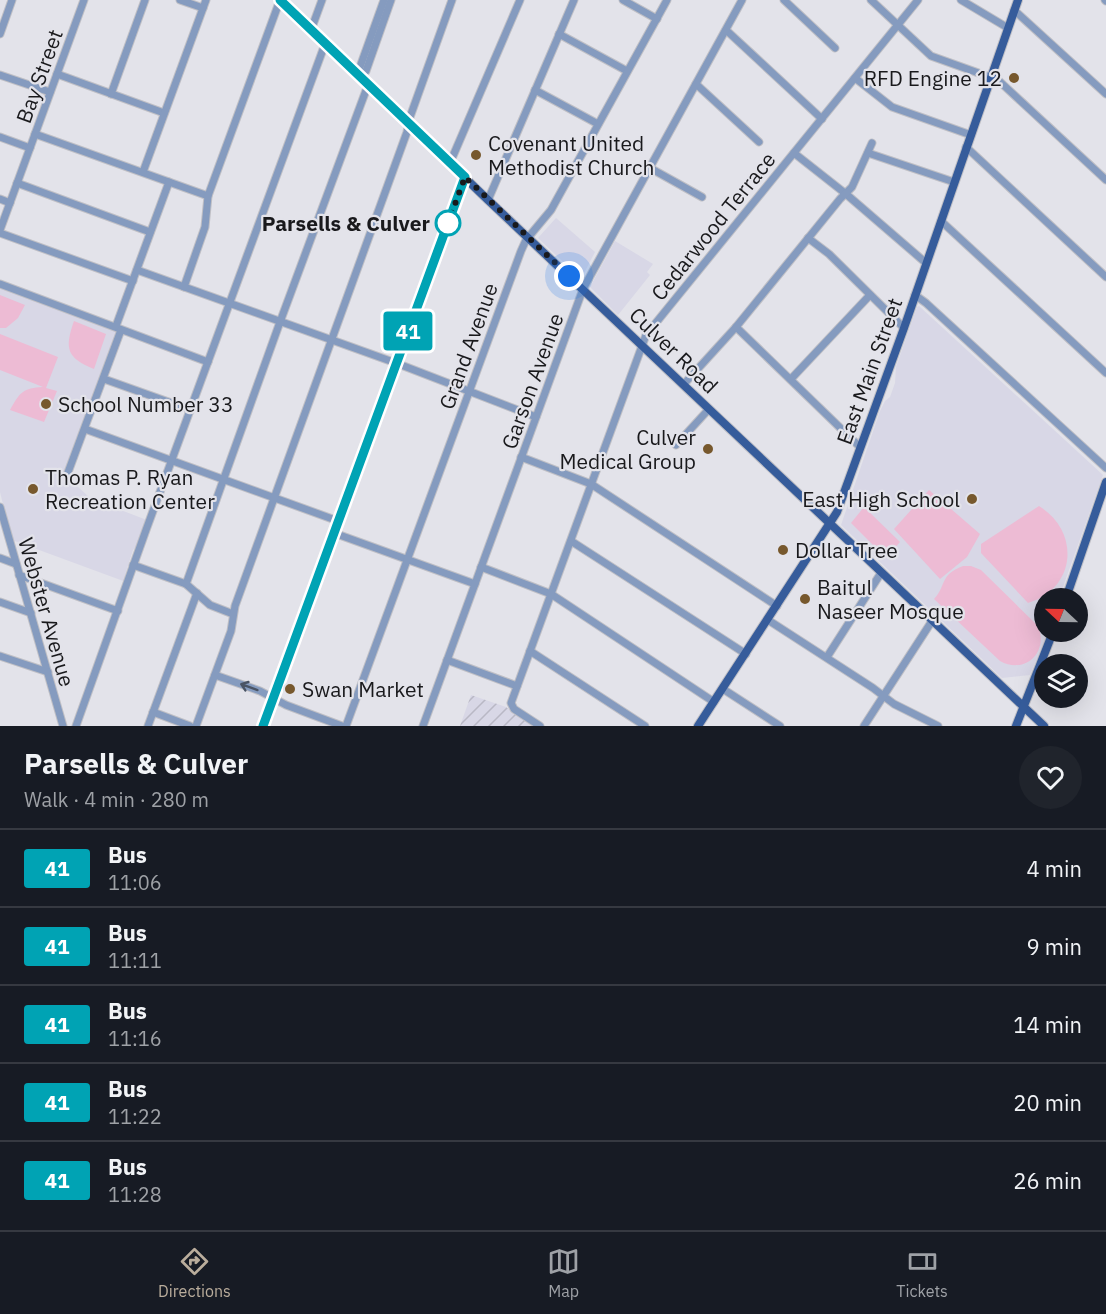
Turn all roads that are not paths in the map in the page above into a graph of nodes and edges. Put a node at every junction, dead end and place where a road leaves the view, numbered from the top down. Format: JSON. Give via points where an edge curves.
{"nodes":[{"id":1,"x":12,"y":0,"type":"edge"},
{"id":2,"x":84,"y":0,"type":"edge"},
{"id":3,"x":145,"y":0,"type":"edge"},
{"id":4,"x":180,"y":0,"type":"edge"},
{"id":5,"x":206,"y":0,"type":"edge"},
{"id":6,"x":280,"y":0,"type":"edge"},
{"id":7,"x":322,"y":0,"type":"edge"},
{"id":8,"x":384,"y":0,"type":"edge"},
{"id":9,"x":391,"y":0,"type":"edge"},
{"id":10,"x":452,"y":0,"type":"edge"},
{"id":11,"x":520,"y":0,"type":"edge"},
{"id":12,"x":574,"y":0,"type":"edge"},
{"id":13,"x":623,"y":0,"type":"edge"},
{"id":14,"x":667,"y":0,"type":"edge"},
{"id":15,"x":742,"y":0,"type":"edge"},
{"id":16,"x":784,"y":0,"type":"edge"},
{"id":17,"x":871,"y":0,"type":"edge"},
{"id":18,"x":918,"y":0,"type":"edge"},
{"id":19,"x":961,"y":0,"type":"edge"},
{"id":20,"x":1018,"y":0,"type":"edge"},
{"id":21,"x":203,"y":8,"type":"junction"},
{"id":22,"x":1014,"y":10,"type":"junction"},
{"id":23,"x":657,"y":19,"type":"junction"},
{"id":24,"x":898,"y":25,"type":"junction"},
{"id":25,"x":1008,"y":28,"type":"junction"},
{"id":26,"x":311,"y":30,"type":"junction"},
{"id":27,"x":726,"y":30,"type":"junction"},
{"id":28,"x":0,"y":34,"type":"edge"},
{"id":29,"x":559,"y":34,"type":"junction"},
{"id":30,"x":325,"y":44,"type":"junction"},
{"id":31,"x":835,"y":48,"type":"dead end"},
{"id":32,"x":627,"y":71,"type":"junction"},
{"id":33,"x":57,"y":74,"type":"junction"},
{"id":34,"x":0,"y":75,"type":"edge"},
{"id":35,"x":360,"y":77,"type":"junction"},
{"id":36,"x":991,"y":77,"type":"junction"},
{"id":37,"x":855,"y":78,"type":"junction"},
{"id":38,"x":696,"y":84,"type":"junction"},
{"id":39,"x":368,"y":85,"type":"junction"},
{"id":40,"x":535,"y":90,"type":"junction"},
{"id":41,"x":50,"y":92,"type":"junction"},
{"id":42,"x":111,"y":94,"type":"junction"},
{"id":43,"x":1106,"y":94,"type":"edge"},
{"id":44,"x":164,"y":112,"type":"junction"},
{"id":45,"x":822,"y":118,"type":"junction"},
{"id":46,"x":410,"y":124,"type":"junction"},
{"id":47,"x":598,"y":124,"type":"junction"},
{"id":48,"x":35,"y":134,"type":"junction"},
{"id":49,"x":971,"y":135,"type":"junction"},
{"id":50,"x":0,"y":137,"type":"edge"},
{"id":51,"x":759,"y":142,"type":"dead end"},
{"id":52,"x":872,"y":143,"type":"dead end"},
{"id":53,"x":966,"y":147,"type":"junction"},
{"id":54,"x":30,"y":148,"type":"junction"},
{"id":55,"x":794,"y":153,"type":"junction"},
{"id":56,"x":868,"y":153,"type":"junction"},
{"id":57,"x":450,"y":163,"type":"junction"},
{"id":58,"x":650,"y":168,"type":"junction"},
{"id":59,"x":142,"y":172,"type":"junction"},
{"id":60,"x":465,"y":177,"type":"junction"},
{"id":61,"x":1106,"y":180,"type":"edge"},
{"id":62,"x":169,"y":182,"type":"junction"},
{"id":63,"x":954,"y":182,"type":"junction"},
{"id":64,"x":17,"y":183,"type":"junction"},
{"id":65,"x":846,"y":194,"type":"junction"},
{"id":66,"x":208,"y":196,"type":"junction"},
{"id":67,"x":702,"y":197,"type":"dead end"},
{"id":68,"x":0,"y":199,"type":"edge"},
{"id":69,"x":488,"y":200,"type":"junction"},
{"id":70,"x":10,"y":203,"type":"junction"},
{"id":71,"x":941,"y":220,"type":"junction"},
{"id":72,"x":0,"y":231,"type":"edge"},
{"id":73,"x":150,"y":232,"type":"junction"},
{"id":74,"x":528,"y":237,"type":"junction"},
{"id":75,"x":808,"y":238,"type":"junction"},
{"id":76,"x":926,"y":263,"type":"junction"},
{"id":77,"x":137,"y":270,"type":"junction"},
{"id":78,"x":1106,"y":277,"type":"edge"},
{"id":79,"x":133,"y":281,"type":"junction"},
{"id":80,"x":0,"y":284,"type":"edge"},
{"id":81,"x":184,"y":287,"type":"junction"},
{"id":82,"x":583,"y":289,"type":"junction"},
{"id":83,"x":870,"y":295,"type":"junction"},
{"id":84,"x":915,"y":295,"type":"junction"},
{"id":85,"x":230,"y":303,"type":"junction"},
{"id":86,"x":280,"y":322,"type":"junction"},
{"id":87,"x":736,"y":327,"type":"junction"},
{"id":88,"x":118,"y":328,"type":"junction"},
{"id":89,"x":904,"y":328,"type":"junction"},
{"id":90,"x":331,"y":340,"type":"junction"},
{"id":91,"x":642,"y":345,"type":"junction"},
{"id":92,"x":208,"y":362,"type":"junction"},
{"id":93,"x":396,"y":363,"type":"junction"},
{"id":94,"x":1106,"y":373,"type":"edge"},
{"id":95,"x":104,"y":379,"type":"junction"},
{"id":96,"x":791,"y":379,"type":"junction"},
{"id":97,"x":684,"y":384,"type":"junction"},
{"id":98,"x":469,"y":391,"type":"junction"},
{"id":99,"x":709,"y":409,"type":"junction"},
{"id":100,"x":190,"y":410,"type":"junction"},
{"id":101,"x":536,"y":417,"type":"junction"},
{"id":102,"x":85,"y":429,"type":"junction"},
{"id":103,"x":676,"y":445,"type":"dead end"},
{"id":104,"x":860,"y":447,"type":"junction"},
{"id":105,"x":521,"y":457,"type":"junction"},
{"id":106,"x":172,"y":460,"type":"junction"},
{"id":107,"x":1106,"y":468,"type":"edge"},
{"id":108,"x":68,"y":475,"type":"dead end"},
{"id":109,"x":223,"y":478,"type":"junction"},
{"id":110,"x":1106,"y":482,"type":"edge"},
{"id":111,"x":591,"y":484,"type":"junction"},
{"id":112,"x":274,"y":497,"type":"junction"},
{"id":113,"x":0,"y":509,"type":"edge"},
{"id":114,"x":338,"y":520,"type":"junction"},
{"id":115,"x":830,"y":524,"type":"junction"},
{"id":116,"x":334,"y":533,"type":"junction"},
{"id":117,"x":571,"y":541,"type":"junction"},
{"id":118,"x":0,"y":558,"type":"edge"},
{"id":119,"x":407,"y":559,"type":"junction"},
{"id":120,"x":16,"y":564,"type":"junction"},
{"id":121,"x":133,"y":565,"type":"junction"},
{"id":122,"x":481,"y":567,"type":"junction"},
{"id":123,"x":881,"y":573,"type":"junction"},
{"id":124,"x":19,"y":575,"type":"junction"},
{"id":125,"x":186,"y":584,"type":"junction"},
{"id":126,"x":475,"y":584,"type":"junction"},
{"id":127,"x":1069,"y":588,"type":"edge"},
{"id":128,"x":197,"y":593,"type":"junction"},
{"id":129,"x":551,"y":594,"type":"junction"},
{"id":130,"x":0,"y":602,"type":"edge"},
{"id":131,"x":777,"y":606,"type":"junction"},
{"id":132,"x":118,"y":611,"type":"junction"},
{"id":133,"x":31,"y":613,"type":"junction"},
{"id":134,"x":233,"y":614,"type":"junction"},
{"id":135,"x":768,"y":620,"type":"junction"},
{"id":136,"x":933,"y":621,"type":"junction"},
{"id":137,"x":1049,"y":642,"type":"edge"},
{"id":138,"x":530,"y":651,"type":"junction"},
{"id":139,"x":746,"y":654,"type":"junction"},
{"id":140,"x":0,"y":656,"type":"edge"},
{"id":141,"x":826,"y":657,"type":"junction"},
{"id":142,"x":447,"y":660,"type":"junction"},
{"id":143,"x":48,"y":672,"type":"junction"},
{"id":144,"x":216,"y":675,"type":"junction"},
{"id":145,"x":517,"y":686,"type":"junction"},
{"id":146,"x":723,"y":689,"type":"junction"},
{"id":147,"x":883,"y":696,"type":"junction"},
{"id":148,"x":273,"y":698,"type":"junction"},
{"id":149,"x":714,"y":702,"type":"junction"},
{"id":150,"x":1023,"y":707,"type":"junction"},
{"id":151,"x":153,"y":712,"type":"junction"},
{"id":152,"x":63,"y":726,"type":"edge"},
{"id":153,"x":76,"y":726,"type":"edge"},
{"id":154,"x":148,"y":726,"type":"edge"},
{"id":155,"x":190,"y":726,"type":"edge"},
{"id":156,"x":196,"y":726,"type":"edge"},
{"id":157,"x":263,"y":726,"type":"edge"},
{"id":158,"x":344,"y":726,"type":"edge"},
{"id":159,"x":423,"y":726,"type":"edge"},
{"id":160,"x":540,"y":726,"type":"edge"},
{"id":161,"x":645,"y":726,"type":"edge"},
{"id":162,"x":698,"y":726,"type":"edge"},
{"id":163,"x":780,"y":726,"type":"edge"},
{"id":164,"x":864,"y":726,"type":"edge"},
{"id":165,"x":938,"y":726,"type":"edge"},
{"id":166,"x":1016,"y":726,"type":"edge"},
{"id":167,"x":1044,"y":726,"type":"edge"}],
"edges":[{"from":1,"to":28,"type":"street"},
{"from":2,"to":33,"type":"street","name":"Bay Street"},
{"from":3,"to":42,"type":"street"},
{"from":4,"to":21,"type":"street"},
{"from":5,"to":21,"type":"street"},
{"from":6,"to":26,"type":"main road","name":"Culver Road"},
{"from":6,"to":66,"type":"street"},
{"from":7,"to":26,"type":"street"},
{"from":8,"to":35,"type":"street"},
{"from":9,"to":35,"type":"street"},
{"from":10,"to":46,"type":"street"},
{"from":11,"to":57,"type":"street"},
{"from":12,"to":29,"type":"street"},
{"from":13,"to":23,"type":"street"},
{"from":14,"to":23,"type":"street","name":"Grand Avenue"},
{"from":15,"to":27,"type":"street","name":"Garson Avenue"},
{"from":16,"to":31,"type":"street"},
{"from":17,"to":24,"type":"street"},
{"from":18,"to":24,"type":"street","name":"Cedarwood Terrace"},
{"from":19,"to":25,"type":"street"},
{"from":20,"to":22,"type":"main road","name":"East Main Street"},
{"from":21,"to":44,"type":"street"},
{"from":22,"to":25,"type":"main road","name":"East Main Street"},
{"from":22,"to":43,"type":"street"},
{"from":23,"to":32,"type":"street","name":"Grand Avenue"},
{"from":24,"to":36,"type":"street","via":[[931,56]]},
{"from":24,"to":37,"type":"street","name":"Cedarwood Terrace"},
{"from":25,"to":36,"type":"main road","name":"East Main Street"},
{"from":26,"to":30,"type":"main road","name":"Culver Road"},
{"from":27,"to":38,"type":"street","name":"Garson Avenue"},
{"from":27,"to":45,"type":"street"},
{"from":29,"to":32,"type":"street"},
{"from":29,"to":40,"type":"street"},
{"from":30,"to":35,"type":"main road","name":"Culver Road"},
{"from":30,"to":85,"type":"street"},
{"from":32,"to":47,"type":"street","name":"Grand Avenue"},
{"from":33,"to":41,"type":"street","name":"Bay Street"},
{"from":33,"to":42,"type":"street"},
{"from":34,"to":41,"type":"street"},
{"from":35,"to":39,"type":"main road","name":"Culver Road"},
{"from":36,"to":49,"type":"main road","name":"East Main Street"},
{"from":36,"to":61,"type":"street"},
{"from":37,"to":45,"type":"street","name":"Cedarwood Terrace"},
{"from":37,"to":49,"type":"street","via":[[892,107]]},
{"from":38,"to":51,"type":"street"},
{"from":38,"to":58,"type":"street","name":"Garson Avenue"},
{"from":39,"to":46,"type":"main road","name":"Culver Road"},
{"from":39,"to":86,"type":"street"},
{"from":40,"to":47,"type":"street"},
{"from":40,"to":69,"type":"street"},
{"from":41,"to":48,"type":"street","name":"Bay Street"},
{"from":42,"to":44,"type":"street"},
{"from":44,"to":59,"type":"street"},
{"from":45,"to":55,"type":"street","name":"Cedarwood Terrace"},
{"from":46,"to":57,"type":"main road","name":"Culver Road"},
{"from":46,"to":90,"type":"street"},
{"from":47,"to":74,"type":"street","name":"Grand Avenue","via":[[551,210]]},
{"from":48,"to":54,"type":"street","name":"Bay Street"},
{"from":48,"to":59,"type":"street"},
{"from":49,"to":53,"type":"main road","name":"East Main Street"},
{"from":50,"to":54,"type":"street"},
{"from":52,"to":56,"type":"street"},
{"from":53,"to":63,"type":"main road","name":"East Main Street"},
{"from":53,"to":78,"type":"street"},
{"from":54,"to":64,"type":"street","name":"Bay Street"},
{"from":55,"to":65,"type":"street"},
{"from":55,"to":91,"type":"street","name":"Cedarwood Terrace","via":[[649,331]]},
{"from":56,"to":63,"type":"street"},
{"from":56,"to":65,"type":"street"},
{"from":57,"to":60,"type":"main road","name":"Culver Road"},
{"from":58,"to":67,"type":"street"},
{"from":58,"to":82,"type":"street","name":"Garson Avenue"},
{"from":59,"to":62,"type":"street"},
{"from":60,"to":69,"type":"main road","name":"Culver Road"},
{"from":60,"to":93,"type":"street"},
{"from":62,"to":66,"type":"street"},
{"from":62,"to":73,"type":"street"},
{"from":63,"to":71,"type":"main road","name":"East Main Street"},
{"from":64,"to":70,"type":"street","name":"Bay Street"},
{"from":64,"to":73,"type":"street"},
{"from":65,"to":75,"type":"street"},
{"from":65,"to":76,"type":"street"},
{"from":66,"to":81,"type":"street","via":[[205,228]]},
{"from":68,"to":70,"type":"street"},
{"from":69,"to":74,"type":"main road","name":"Culver Road"},
{"from":70,"to":72,"type":"street","name":"Bay Street"},
{"from":71,"to":76,"type":"main road","name":"East Main Street"},
{"from":71,"to":94,"type":"street"},
{"from":72,"to":79,"type":"street"},
{"from":73,"to":77,"type":"street"},
{"from":74,"to":82,"type":"main road","name":"Culver Road"},
{"from":74,"to":98,"type":"street","name":"Grand Avenue"},
{"from":75,"to":83,"type":"street"},
{"from":75,"to":87,"type":"street"},
{"from":76,"to":84,"type":"main road","name":"East Main Street"},
{"from":77,"to":79,"type":"street"},
{"from":77,"to":81,"type":"street"},
{"from":79,"to":88,"type":"street"},
{"from":80,"to":88,"type":"street"},
{"from":81,"to":85,"type":"street"},
{"from":82,"to":91,"type":"main road","name":"Culver Road"},
{"from":82,"to":101,"type":"street","name":"Garson Avenue"},
{"from":83,"to":89,"type":"street"},
{"from":83,"to":96,"type":"street"},
{"from":84,"to":89,"type":"main road","name":"East Main Street"},
{"from":84,"to":107,"type":"street"},
{"from":85,"to":86,"type":"street"},
{"from":85,"to":92,"type":"street"},
{"from":86,"to":90,"type":"street"},
{"from":86,"to":109,"type":"street"},
{"from":87,"to":96,"type":"street"},
{"from":87,"to":97,"type":"street"},
{"from":88,"to":92,"type":"street"},
{"from":88,"to":95,"type":"street"},
{"from":89,"to":104,"type":"main road","name":"East Main Street"},
{"from":90,"to":93,"type":"street"},
{"from":90,"to":112,"type":"street"},
{"from":91,"to":97,"type":"main road","name":"Culver Road"},
{"from":91,"to":111,"type":"street","name":"Cedarwood Terrace"},
{"from":92,"to":100,"type":"street"},
{"from":93,"to":98,"type":"street"},
{"from":93,"to":114,"type":"street"},
{"from":95,"to":100,"type":"street"},
{"from":95,"to":102,"type":"street"},
{"from":96,"to":104,"type":"street"},
{"from":97,"to":99,"type":"main road","name":"Culver Road"},
{"from":98,"to":101,"type":"street"},
{"from":98,"to":119,"type":"street","name":"Grand Avenue"},
{"from":99,"to":103,"type":"street"},
{"from":99,"to":115,"type":"main road","name":"Culver Road"},
{"from":100,"to":106,"type":"street"},
{"from":101,"to":105,"type":"street","name":"Garson Avenue"},
{"from":102,"to":106,"type":"street"},
{"from":102,"to":108,"type":"street"},
{"from":104,"to":115,"type":"main road","name":"East Main Street"},
{"from":105,"to":111,"type":"street"},
{"from":105,"to":122,"type":"street","name":"Garson Avenue"},
{"from":106,"to":109,"type":"street"},
{"from":106,"to":121,"type":"street"},
{"from":109,"to":112,"type":"street"},
{"from":109,"to":125,"type":"street"},
{"from":110,"to":127,"type":"main road"},
{"from":111,"to":117,"type":"street","name":"Cedarwood Terrace"},
{"from":111,"to":131,"type":"street"},
{"from":112,"to":114,"type":"street"},
{"from":112,"to":134,"type":"street"},
{"from":113,"to":120,"type":"street","name":"Webster Avenue"},
{"from":114,"to":116,"type":"street"},
{"from":115,"to":123,"type":"main road","name":"Culver Road"},
{"from":115,"to":131,"type":"main road","name":"East Main Street"},
{"from":116,"to":119,"type":"street"},
{"from":116,"to":148,"type":"street"},
{"from":117,"to":129,"type":"street","name":"Cedarwood Terrace"},
{"from":117,"to":139,"type":"street"},
{"from":118,"to":120,"type":"street"},
{"from":119,"to":126,"type":"street"},
{"from":119,"to":158,"type":"street","name":"Grand Avenue"},
{"from":120,"to":124,"type":"street","name":"Webster Avenue"},
{"from":121,"to":125,"type":"street"},
{"from":121,"to":132,"type":"street"},
{"from":122,"to":126,"type":"street","name":"Garson Avenue"},
{"from":122,"to":129,"type":"street"},
{"from":123,"to":136,"type":"main road","name":"Culver Road"},
{"from":123,"to":141,"type":"street"},
{"from":124,"to":132,"type":"street"},
{"from":124,"to":133,"type":"street","name":"Webster Avenue"},
{"from":125,"to":128,"type":"street"},
{"from":126,"to":142,"type":"street","name":"Garson Avenue"},
{"from":128,"to":134,"type":"street","via":[[210,605]]},
{"from":128,"to":151,"type":"street"},
{"from":129,"to":138,"type":"street","name":"Cedarwood Terrace"},
{"from":129,"to":149,"type":"street"},
{"from":130,"to":133,"type":"street"},
{"from":131,"to":135,"type":"main road","name":"East Main Street"},
{"from":132,"to":153,"type":"street"},
{"from":133,"to":143,"type":"street","name":"Webster Avenue"},
{"from":134,"to":144,"type":"street"},
{"from":135,"to":139,"type":"main road","name":"East Main Street"},
{"from":135,"to":141,"type":"street"},
{"from":136,"to":147,"type":"street"},
{"from":136,"to":150,"type":"main road","name":"Culver Road"},
{"from":137,"to":150,"type":"main road"},
{"from":138,"to":145,"type":"street","name":"Cedarwood Terrace"},
{"from":138,"to":161,"type":"street"},
{"from":139,"to":146,"type":"main road","name":"East Main Street"},
{"from":140,"to":143,"type":"street"},
{"from":141,"to":147,"type":"street"},
{"from":142,"to":145,"type":"street"},
{"from":142,"to":159,"type":"street","name":"Garson Avenue"},
{"from":143,"to":152,"type":"street","name":"Webster Avenue"},
{"from":148,"to":144,"type":"street","one_way":true},
{"from":144,"to":156,"type":"street"},
{"from":145,"to":160,"type":"street","name":"Cedarwood Terrace","via":[[511,704]]},
{"from":146,"to":149,"type":"main road","name":"East Main Street"},
{"from":146,"to":163,"type":"street"},
{"from":147,"to":164,"type":"street"},
{"from":147,"to":165,"type":"street"},
{"from":148,"to":157,"type":"street"},
{"from":148,"to":158,"type":"street"},
{"from":149,"to":162,"type":"main road","name":"East Main Street"},
{"from":150,"to":166,"type":"main road"},
{"from":150,"to":167,"type":"main road","name":"Culver Road"},
{"from":151,"to":154,"type":"street"},
{"from":151,"to":155,"type":"street"}]}
